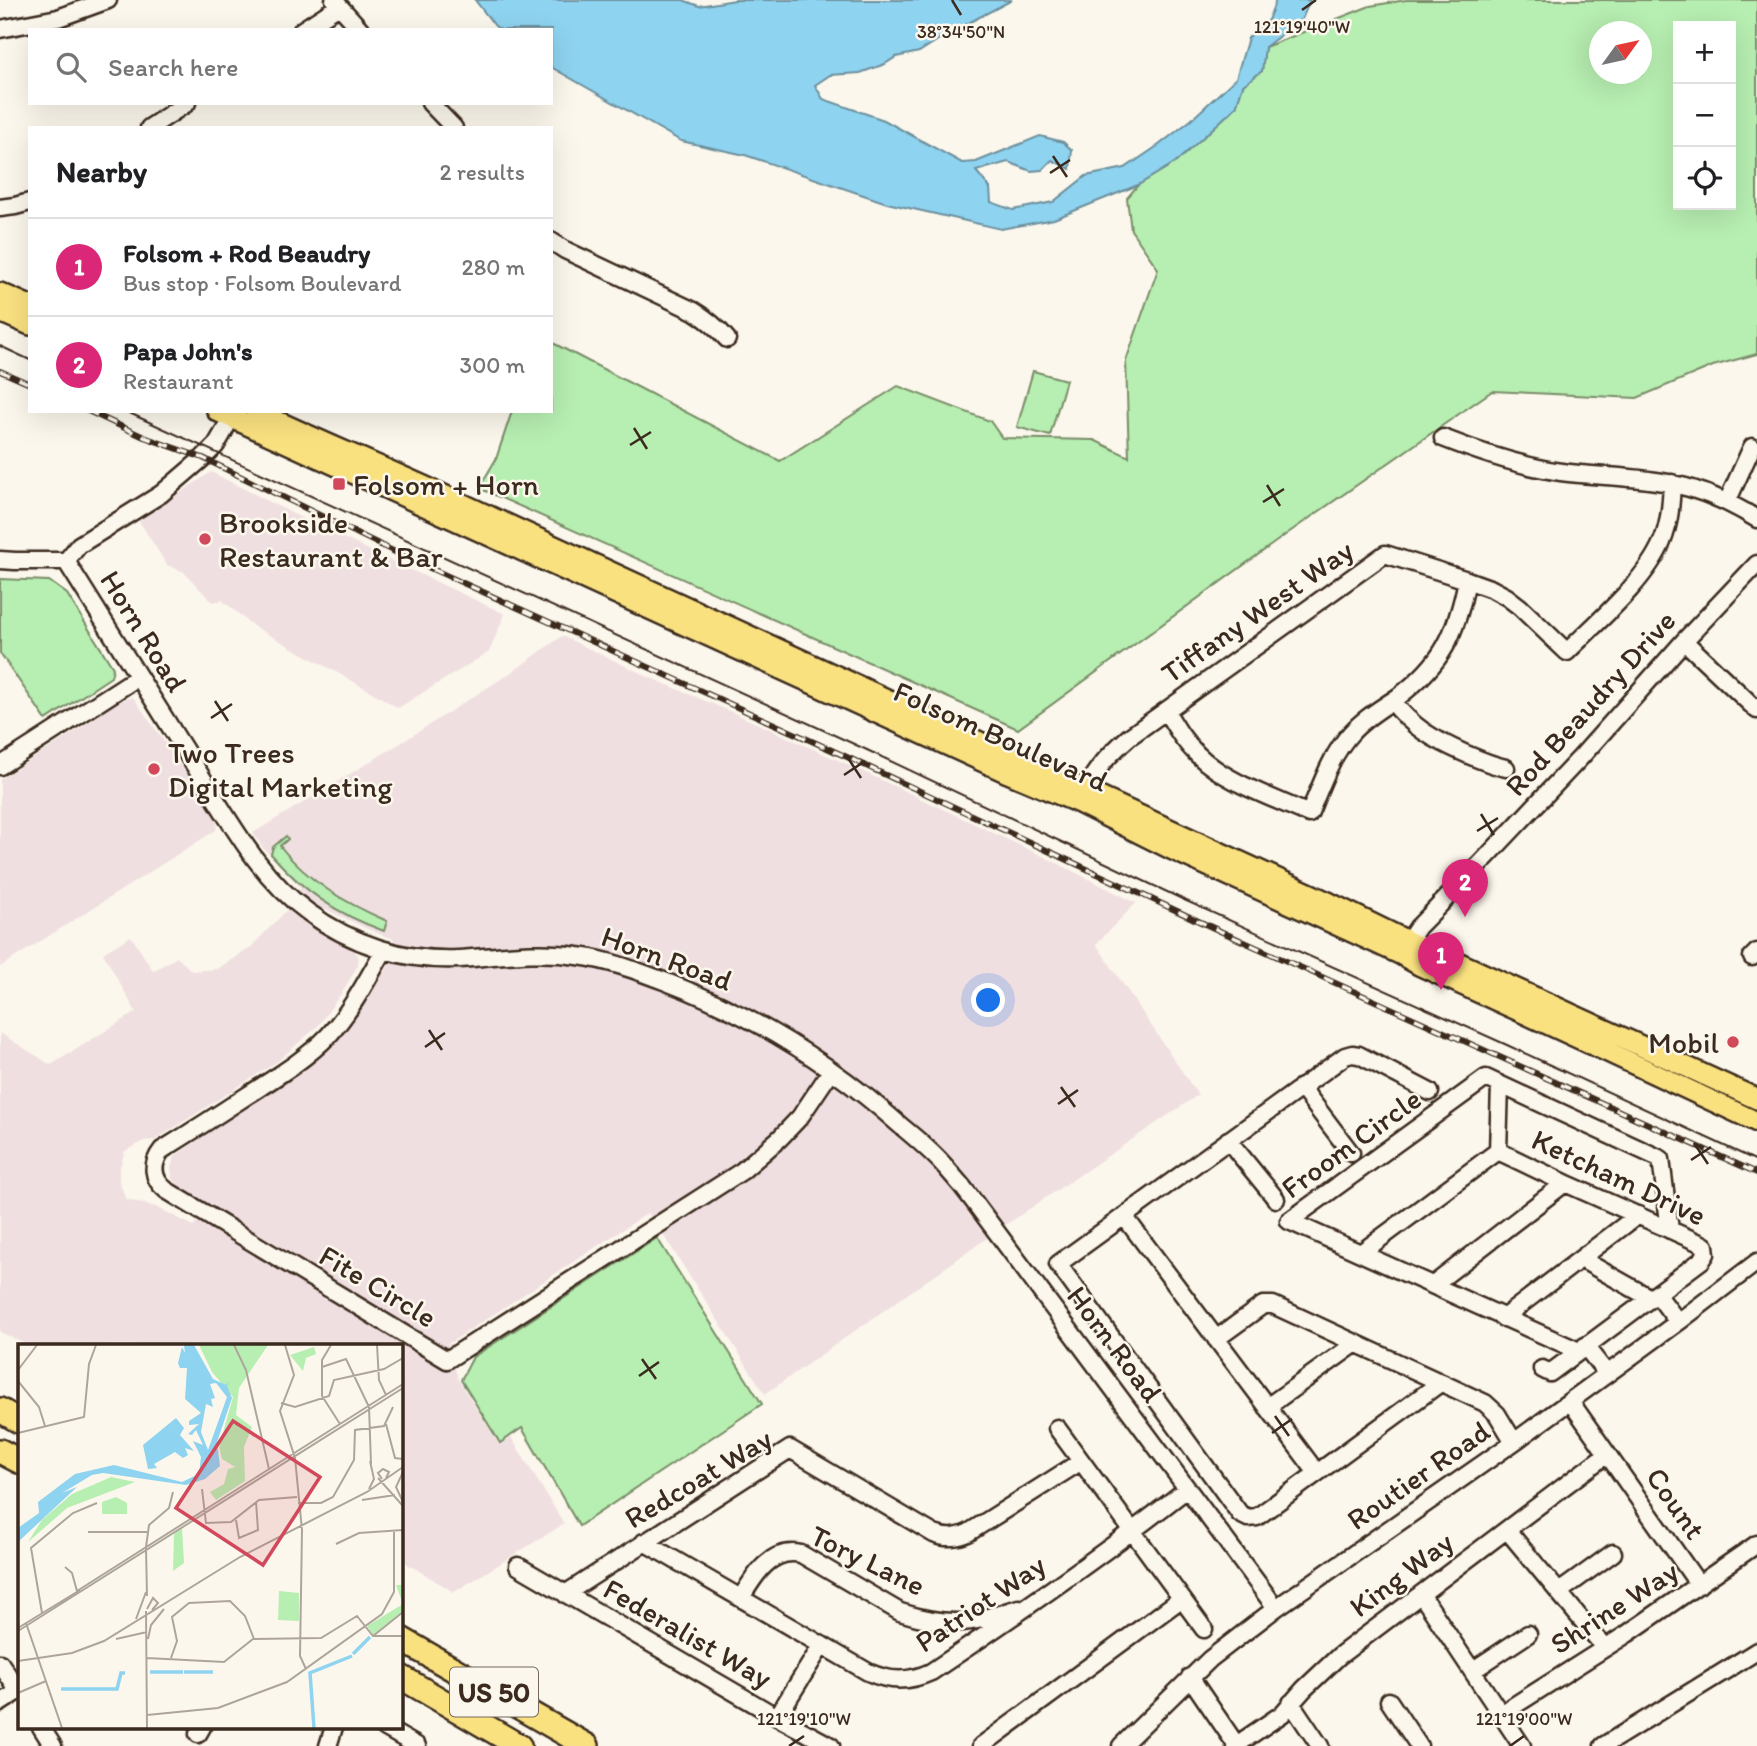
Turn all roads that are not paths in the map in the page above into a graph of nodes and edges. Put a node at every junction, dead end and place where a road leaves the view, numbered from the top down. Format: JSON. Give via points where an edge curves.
{"nodes":[{"id":1,"x":108,"y":0,"type":"edge"},
{"id":2,"x":337,"y":3,"type":"edge"},
{"id":3,"x":305,"y":28,"type":"edge"},
{"id":4,"x":359,"y":28,"type":"edge"},
{"id":5,"x":0,"y":29,"type":"edge"},
{"id":6,"x":184,"y":105,"type":"edge"},
{"id":7,"x":432,"y":105,"type":"edge"},
{"id":8,"x":152,"y":126,"type":"edge"},
{"id":9,"x":452,"y":126,"type":"edge"},
{"id":10,"x":28,"y":202,"type":"edge"},
{"id":11,"x":0,"y":208,"type":"edge"},
{"id":12,"x":553,"y":242,"type":"edge"},
{"id":13,"x":0,"y":293,"type":"edge"},
{"id":14,"x":0,"y":303,"type":"edge"},
{"id":15,"x":28,"y":305,"type":"edge"},
{"id":16,"x":0,"y":312,"type":"edge"},
{"id":17,"x":28,"y":314,"type":"edge"},
{"id":18,"x":28,"y":324,"type":"edge"},
{"id":19,"x":727,"y":339,"type":"dead end"},
{"id":20,"x":227,"y":413,"type":"edge"},
{"id":21,"x":260,"y":413,"type":"edge"},
{"id":22,"x":1443,"y":438,"type":"dead end"},
{"id":23,"x":1752,"y":447,"type":"dead end"},
{"id":24,"x":365,"y":478,"type":"junction"},
{"id":25,"x":1672,"y":484,"type":"junction"},
{"id":26,"x":439,"y":493,"type":"junction"},
{"id":27,"x":1727,"y":502,"type":"junction"},
{"id":28,"x":1757,"y":519,"type":"edge"},
{"id":29,"x":521,"y":550,"type":"junction"},
{"id":30,"x":0,"y":560,"type":"edge"},
{"id":31,"x":66,"y":561,"type":"junction"},
{"id":32,"x":1757,"y":564,"type":"edge"},
{"id":33,"x":603,"y":569,"type":"junction"},
{"id":34,"x":1466,"y":580,"type":"junction"},
{"id":35,"x":1684,"y":641,"type":"junction"},
{"id":36,"x":138,"y":677,"type":"junction"},
{"id":37,"x":1392,"y":701,"type":"junction"},
{"id":38,"x":1166,"y":710,"type":"junction"},
{"id":39,"x":1757,"y":710,"type":"edge"},
{"id":40,"x":0,"y":766,"type":"edge"},
{"id":41,"x":1506,"y":768,"type":"dead end"},
{"id":42,"x":1082,"y":797,"type":"junction"},
{"id":43,"x":1404,"y":947,"type":"junction"},
{"id":44,"x":384,"y":950,"type":"junction"},
{"id":45,"x":1606,"y":1051,"type":"junction"},
{"id":46,"x":1679,"y":1063,"type":"junction"},
{"id":47,"x":831,"y":1071,"type":"junction"},
{"id":48,"x":1500,"y":1085,"type":"junction"},
{"id":49,"x":1301,"y":1087,"type":"junction"},
{"id":50,"x":1430,"y":1092,"type":"dead end"},
{"id":51,"x":1757,"y":1099,"type":"edge"},
{"id":52,"x":1757,"y":1122,"type":"edge"},
{"id":53,"x":1228,"y":1140,"type":"junction"},
{"id":54,"x":1498,"y":1151,"type":"junction"},
{"id":55,"x":1351,"y":1153,"type":"dead end"},
{"id":56,"x":1565,"y":1183,"type":"junction"},
{"id":57,"x":1276,"y":1199,"type":"dead end"},
{"id":58,"x":1124,"y":1216,"type":"junction"},
{"id":59,"x":1638,"y":1216,"type":"junction"},
{"id":60,"x":1670,"y":1230,"type":"junction"},
{"id":61,"x":1362,"y":1252,"type":"junction"},
{"id":62,"x":1581,"y":1259,"type":"junction"},
{"id":63,"x":1757,"y":1262,"type":"edge"},
{"id":64,"x":1433,"y":1285,"type":"junction"},
{"id":65,"x":1653,"y":1296,"type":"junction"},
{"id":66,"x":1503,"y":1318,"type":"junction"},
{"id":67,"x":1678,"y":1322,"type":"junction"},
{"id":68,"x":1216,"y":1339,"type":"junction"},
{"id":69,"x":1356,"y":1343,"type":"junction"},
{"id":70,"x":1582,"y":1348,"type":"junction"},
{"id":71,"x":1542,"y":1369,"type":"dead end"},
{"id":72,"x":1607,"y":1374,"type":"junction"},
{"id":73,"x":1440,"y":1382,"type":"junction"},
{"id":74,"x":1570,"y":1401,"type":"junction"},
{"id":75,"x":1267,"y":1407,"type":"junction"},
{"id":76,"x":0,"y":1410,"type":"edge"},
{"id":77,"x":18,"y":1420,"type":"edge"},
{"id":78,"x":1057,"y":1429,"type":"dead end"},
{"id":79,"x":1514,"y":1442,"type":"junction"},
{"id":80,"x":0,"y":1451,"type":"edge"},
{"id":81,"x":1607,"y":1454,"type":"junction"},
{"id":82,"x":18,"y":1460,"type":"edge"},
{"id":83,"x":1080,"y":1462,"type":"junction"},
{"id":84,"x":1317,"y":1473,"type":"junction"},
{"id":85,"x":1187,"y":1489,"type":"junction"},
{"id":86,"x":1507,"y":1530,"type":"junction"},
{"id":87,"x":1132,"y":1532,"type":"junction"},
{"id":88,"x":645,"y":1542,"type":"junction"},
{"id":89,"x":1757,"y":1544,"type":"edge"},
{"id":90,"x":1613,"y":1553,"type":"dead end"},
{"id":91,"x":518,"y":1566,"type":"dead end"},
{"id":92,"x":1699,"y":1585,"type":"junction"},
{"id":93,"x":1559,"y":1592,"type":"junction"},
{"id":94,"x":565,"y":1594,"type":"junction"},
{"id":95,"x":1421,"y":1594,"type":"junction"},
{"id":96,"x":741,"y":1598,"type":"junction"},
{"id":97,"x":1181,"y":1599,"type":"junction"},
{"id":98,"x":1032,"y":1604,"type":"junction"},
{"id":99,"x":1276,"y":1608,"type":"junction"},
{"id":100,"x":1204,"y":1629,"type":"dead end"},
{"id":101,"x":1528,"y":1634,"type":"dead end"},
{"id":102,"x":402,"y":1640,"type":"edge"},
{"id":103,"x":822,"y":1644,"type":"junction"},
{"id":104,"x":1605,"y":1648,"type":"junction"},
{"id":105,"x":1757,"y":1651,"type":"edge"},
{"id":106,"x":0,"y":1663,"type":"edge"},
{"id":107,"x":1472,"y":1671,"type":"junction"},
{"id":108,"x":1190,"y":1677,"type":"junction"},
{"id":109,"x":402,"y":1678,"type":"edge"},
{"id":110,"x":18,"y":1690,"type":"edge"},
{"id":111,"x":18,"y":1692,"type":"edge"},
{"id":112,"x":1389,"y":1701,"type":"dead end"},
{"id":113,"x":0,"y":1703,"type":"edge"},
{"id":114,"x":1292,"y":1703,"type":"junction"},
{"id":115,"x":1501,"y":1714,"type":"junction"},
{"id":116,"x":778,"y":1717,"type":"junction"},
{"id":117,"x":42,"y":1728,"type":"edge"},
{"id":118,"x":334,"y":1728,"type":"edge"},
{"id":119,"x":386,"y":1728,"type":"edge"},
{"id":120,"x":53,"y":1746,"type":"edge"},
{"id":121,"x":328,"y":1746,"type":"edge"},
{"id":122,"x":417,"y":1746,"type":"edge"},
{"id":123,"x":519,"y":1746,"type":"edge"},
{"id":124,"x":587,"y":1746,"type":"edge"},
{"id":125,"x":831,"y":1746,"type":"edge"},
{"id":126,"x":981,"y":1746,"type":"edge"},
{"id":127,"x":1121,"y":1746,"type":"edge"},
{"id":128,"x":1236,"y":1746,"type":"edge"},
{"id":129,"x":1320,"y":1746,"type":"edge"},
{"id":130,"x":1419,"y":1746,"type":"edge"},
{"id":131,"x":1522,"y":1746,"type":"edge"},
{"id":132,"x":1604,"y":1746,"type":"edge"}],
"edges":[{"from":1,"to":5,"type":"street","via":[[58,18]]},
{"from":2,"to":3,"type":"street"},
{"from":2,"to":4,"type":"street"},
{"from":6,"to":8,"type":"street"},
{"from":7,"to":9,"type":"street"},
{"from":10,"to":11,"type":"street"},
{"from":12,"to":19,"type":"street","via":[[694,311]]},
{"from":13,"to":15,"type":"main road"},
{"from":14,"to":17,"type":"main road"},
{"from":16,"to":18,"type":"main road"},
{"from":20,"to":24,"type":"main road","name":"Folsom Boulevard"},
{"from":20,"to":31,"type":"street","name":"Horn Road","via":[[216,445],[188,472],[79,545]]},
{"from":21,"to":26,"type":"main road","name":"Folsom Boulevard"},
{"from":22,"to":25,"type":"street","via":[[1558,472]]},
{"from":23,"to":27,"type":"street"},
{"from":24,"to":26,"type":"main road","via":[[373,477],[418,496]]},
{"from":24,"to":29,"type":"main road","name":"Folsom Boulevard"},
{"from":25,"to":27,"type":"street"},
{"from":25,"to":34,"type":"street","name":"Tiffany West Way","via":[[1668,523],[1655,557],[1639,580],[1567,652],[1507,597]]},
{"from":26,"to":33,"type":"main road","name":"Folsom Boulevard"},
{"from":27,"to":28,"type":"street"},
{"from":29,"to":33,"type":"main road","via":[[544,551],[595,574]]},
{"from":29,"to":42,"type":"main road","name":"Folsom Boulevard","via":[[1008,773]]},
{"from":30,"to":31,"type":"street"},
{"from":31,"to":36,"type":"street","name":"Horn Road"},
{"from":32,"to":35,"type":"street","name":"Rod Beaudry Drive"},
{"from":33,"to":42,"type":"main road","name":"Folsom Boulevard"},
{"from":34,"to":37,"type":"street","via":[[1457,623],[1444,650],[1415,684]]},
{"from":34,"to":38,"type":"street","name":"Tiffany West Way","via":[[1385,554]]},
{"from":35,"to":39,"type":"street"},
{"from":35,"to":43,"type":"street","name":"Rod Beaudry Drive","via":[[1581,757],[1418,926]]},
{"from":36,"to":40,"type":"street"},
{"from":36,"to":44,"type":"street","name":"Horn Road","via":[[261,868],[288,896],[329,926]]},
{"from":37,"to":38,"type":"street","via":[[1342,745],[1308,814],[1204,761]]},
{"from":37,"to":41,"type":"street","via":[[1426,734]]},
{"from":38,"to":42,"type":"street","name":"Tiffany West Way","via":[[1115,749],[1089,780]]},
{"from":42,"to":43,"type":"main road","name":"Folsom Boulevard"},
{"from":43,"to":45,"type":"main road","name":"Folsom Boulevard","via":[[1419,965]]},
{"from":43,"to":46,"type":"main road","name":"Folsom Boulevard","via":[[1453,960]]},
{"from":44,"to":47,"type":"street","name":"Horn Road","via":[[432,958],[552,953],[607,961],[748,1017]]},
{"from":44,"to":47,"type":"street","name":"Fite Circle","via":[[360,994],[328,1036],[288,1070],[162,1150],[153,1169],[166,1190],[447,1360],[742,1171],[800,1117]]},
{"from":45,"to":46,"type":"main road","via":[[1620,1048],[1657,1064]]},
{"from":45,"to":52,"type":"main road","name":"Folsom Boulevard"},
{"from":46,"to":51,"type":"main road","name":"Folsom Boulevard"},
{"from":47,"to":85,"type":"street","name":"Horn Road","via":[[873,1101],[948,1169]]},
{"from":48,"to":54,"type":"street","name":"Ketcham Drive"},
{"from":48,"to":60,"type":"street","via":[[1661,1159]]},
{"from":48,"to":61,"type":"street","name":"Froom Circle","via":[[1486,1078],[1289,1221]]},
{"from":49,"to":50,"type":"street","via":[[1352,1054]]},
{"from":49,"to":53,"type":"street"},
{"from":49,"to":55,"type":"street"},
{"from":53,"to":57,"type":"street"},
{"from":53,"to":58,"type":"street"},
{"from":54,"to":56,"type":"street","name":"Ketcham Drive"},
{"from":54,"to":61,"type":"street"},
{"from":56,"to":59,"type":"street","name":"Ketcham Drive"},
{"from":56,"to":64,"type":"street"},
{"from":58,"to":68,"type":"street"},
{"from":58,"to":84,"type":"street","via":[[1058,1265],[1240,1514],[1257,1517]]},
{"from":59,"to":60,"type":"street","name":"Ketcham Drive"},
{"from":59,"to":62,"type":"street"},
{"from":60,"to":65,"type":"street","name":"Ketcham Drive","via":[[1705,1246],[1706,1255]]},
{"from":61,"to":64,"type":"street","name":"Froom Circle"},
{"from":62,"to":65,"type":"street"},
{"from":62,"to":66,"type":"street"},
{"from":63,"to":67,"type":"street","name":"Routier Road"},
{"from":64,"to":66,"type":"street","name":"Froom Circle"},
{"from":65,"to":67,"type":"street"},
{"from":65,"to":70,"type":"street"},
{"from":66,"to":70,"type":"street","name":"Froom Circle"},
{"from":67,"to":72,"type":"street","name":"Routier Road"},
{"from":68,"to":69,"type":"street","via":[[1263,1305],[1273,1304]]},
{"from":68,"to":75,"type":"street"},
{"from":69,"to":73,"type":"street"},
{"from":69,"to":75,"type":"street"},
{"from":70,"to":71,"type":"street","via":[[1550,1373]]},
{"from":70,"to":72,"type":"street"},
{"from":72,"to":74,"type":"street","name":"Routier Road"},
{"from":73,"to":79,"type":"street","via":[[1485,1403]]},
{"from":73,"to":84,"type":"street"},
{"from":74,"to":79,"type":"street","name":"Routier Road"},
{"from":74,"to":81,"type":"street","name":"Count"},
{"from":75,"to":84,"type":"street"},
{"from":76,"to":77,"type":"highway"},
{"from":78,"to":83,"type":"street"},
{"from":79,"to":99,"type":"street","name":"Routier Road"},
{"from":80,"to":82,"type":"highway"},
{"from":81,"to":86,"type":"street","name":"King Way"},
{"from":81,"to":92,"type":"street","name":"Count"},
{"from":83,"to":87,"type":"street"},
{"from":83,"to":88,"type":"street","name":"Redcoat Way","via":[[968,1533],[949,1538],[934,1534],[790,1449]]},
{"from":85,"to":87,"type":"street","name":"Patriot Way"},
{"from":85,"to":99,"type":"street","name":"Horn Road"},
{"from":86,"to":93,"type":"street"},
{"from":86,"to":95,"type":"street","name":"King Way"},
{"from":87,"to":97,"type":"street"},
{"from":87,"to":98,"type":"street","name":"Patriot Way"},
{"from":88,"to":94,"type":"street","name":"Redcoat Way"},
{"from":88,"to":96,"type":"street","name":"Patriot Way"},
{"from":89,"to":92,"type":"street","name":"Shrine Way"},
{"from":90,"to":93,"type":"street"},
{"from":91,"to":94,"type":"street","name":"Federalist Way"},
{"from":92,"to":104,"type":"street","name":"Shrine Way"},
{"from":93,"to":104,"type":"street"},
{"from":94,"to":116,"type":"street","name":"Federalist Way"},
{"from":95,"to":107,"type":"street"},
{"from":95,"to":114,"type":"street","name":"King Way","via":[[1339,1656]]},
{"from":96,"to":98,"type":"street","name":"Tory Lane","via":[[764,1565],[795,1552],[912,1616],[961,1622]]},
{"from":96,"to":103,"type":"street","name":"Patriot Way"},
{"from":97,"to":100,"type":"street"},
{"from":97,"to":126,"type":"street"},
{"from":98,"to":103,"type":"street","name":"Patriot Way","via":[[919,1678],[880,1678]]},
{"from":99,"to":108,"type":"street","name":"Routier Road"},
{"from":101,"to":107,"type":"street"},
{"from":102,"to":124,"type":"highway","number":"US 50"},
{"from":103,"to":116,"type":"street"},
{"from":104,"to":115,"type":"street","name":"Shrine Way"},
{"from":105,"to":132,"type":"street"},
{"from":106,"to":110,"type":"street"},
{"from":107,"to":115,"type":"street"},
{"from":108,"to":127,"type":"street","name":"Routier Road"},
{"from":108,"to":128,"type":"street"},
{"from":109,"to":123,"type":"highway","number":"US 50"},
{"from":111,"to":113,"type":"street"},
{"from":112,"to":130,"type":"street"},
{"from":114,"to":128,"type":"street","name":"King Way"},
{"from":114,"to":129,"type":"street"},
{"from":115,"to":131,"type":"street"},
{"from":116,"to":125,"type":"street","name":"Federalist Way"},
{"from":117,"to":120,"type":"street"},
{"from":118,"to":121,"type":"street"},
{"from":119,"to":122,"type":"street"}]}
